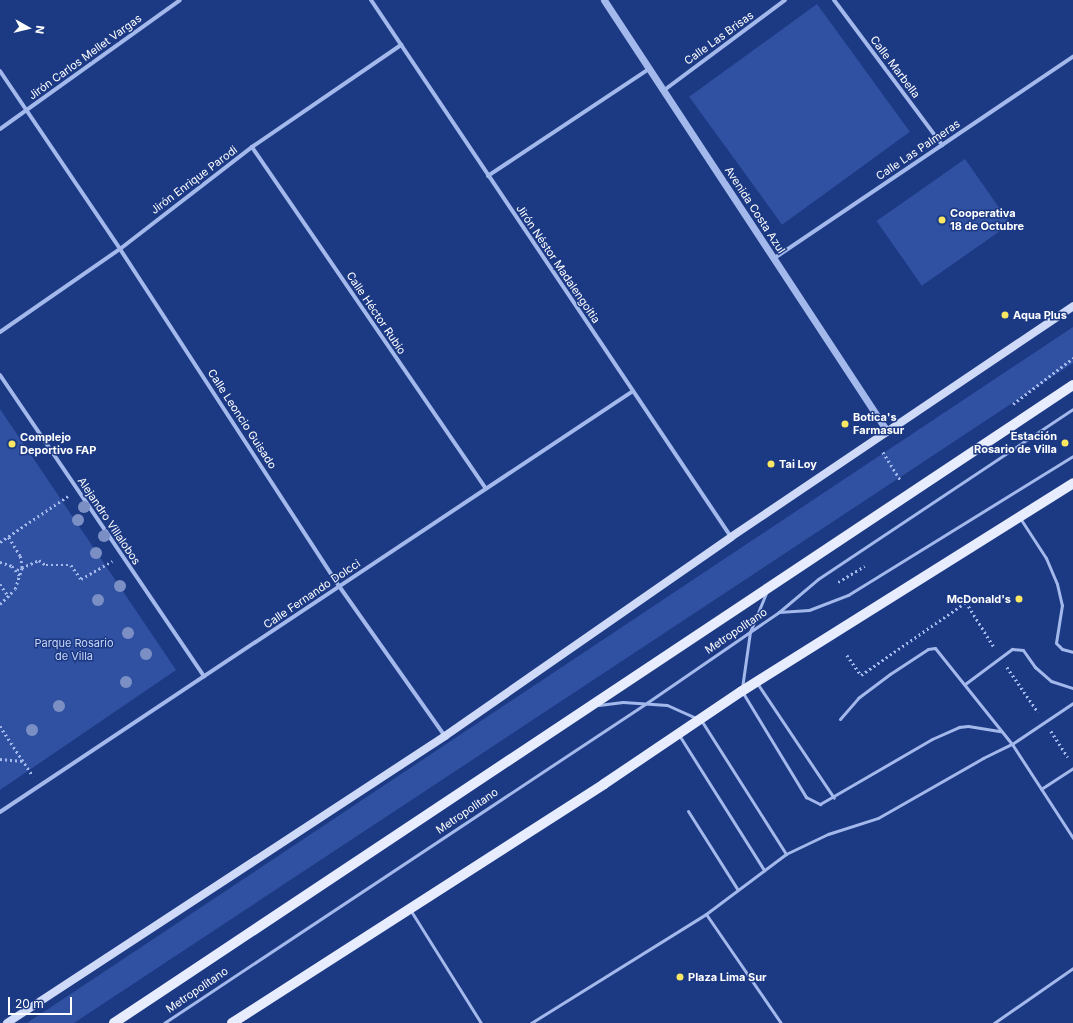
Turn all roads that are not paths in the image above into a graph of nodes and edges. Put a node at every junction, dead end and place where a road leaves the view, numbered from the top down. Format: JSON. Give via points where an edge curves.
{"nodes":[{"id":1,"x":180,"y":0,"type":"edge"},
{"id":2,"x":371,"y":0,"type":"edge"},
{"id":3,"x":604,"y":0,"type":"edge"},
{"id":4,"x":785,"y":0,"type":"edge"},
{"id":5,"x":834,"y":0,"type":"edge"},
{"id":6,"x":401,"y":45,"type":"junction"},
{"id":7,"x":1073,"y":57,"type":"edge"},
{"id":8,"x":649,"y":69,"type":"junction"},
{"id":9,"x":0,"y":71,"type":"edge"},
{"id":10,"x":663,"y":91,"type":"junction"},
{"id":11,"x":28,"y":109,"type":"junction"},
{"id":12,"x":0,"y":129,"type":"edge"},
{"id":13,"x":942,"y":145,"type":"junction"},
{"id":14,"x":252,"y":147,"type":"junction"},
{"id":15,"x":488,"y":176,"type":"junction"},
{"id":16,"x":120,"y":249,"type":"junction"},
{"id":17,"x":774,"y":259,"type":"junction"},
{"id":18,"x":1073,"y":306,"type":"edge"},
{"id":19,"x":0,"y":332,"type":"edge"},
{"id":20,"x":0,"y":375,"type":"edge"},
{"id":21,"x":1073,"y":385,"type":"edge"},
{"id":22,"x":633,"y":391,"type":"junction"},
{"id":23,"x":1073,"y":409,"type":"edge"},
{"id":24,"x":887,"y":431,"type":"junction"},
{"id":25,"x":1073,"y":456,"type":"edge"},
{"id":26,"x":1073,"y":483,"type":"edge"},
{"id":27,"x":486,"y":489,"type":"junction"},
{"id":28,"x":1019,"y":517,"type":"junction"},
{"id":29,"x":731,"y":537,"type":"junction"},
{"id":30,"x":771,"y":585,"type":"junction"},
{"id":31,"x":339,"y":586,"type":"junction"},
{"id":32,"x":779,"y":612,"type":"junction"},
{"id":33,"x":750,"y":632,"type":"junction"},
{"id":34,"x":1073,"y":652,"type":"edge"},
{"id":35,"x":204,"y":676,"type":"junction"},
{"id":36,"x":756,"y":682,"type":"junction"},
{"id":37,"x":965,"y":684,"type":"junction"},
{"id":38,"x":1073,"y":688,"type":"edge"},
{"id":39,"x":742,"y":691,"type":"junction"},
{"id":40,"x":648,"y":702,"type":"junction"},
{"id":41,"x":1073,"y":703,"type":"edge"},
{"id":42,"x":591,"y":706,"type":"junction"},
{"id":43,"x":840,"y":719,"type":"dead end"},
{"id":44,"x":701,"y":720,"type":"junction"},
{"id":45,"x":1001,"y":731,"type":"junction"},
{"id":46,"x":679,"y":734,"type":"junction"},
{"id":47,"x":445,"y":736,"type":"junction"},
{"id":48,"x":1012,"y":744,"type":"junction"},
{"id":49,"x":1073,"y":768,"type":"edge"},
{"id":50,"x":1041,"y":789,"type":"junction"},
{"id":51,"x":834,"y":798,"type":"junction"},
{"id":52,"x":688,"y":811,"type":"dead end"},
{"id":53,"x":0,"y":812,"type":"edge"},
{"id":54,"x":1073,"y":838,"type":"edge"},
{"id":55,"x":786,"y":854,"type":"junction"},
{"id":56,"x":764,"y":870,"type":"junction"},
{"id":57,"x":738,"y":890,"type":"junction"},
{"id":58,"x":410,"y":909,"type":"junction"},
{"id":59,"x":706,"y":914,"type":"junction"},
{"id":60,"x":1073,"y":968,"type":"edge"},
{"id":61,"x":7,"y":1023,"type":"edge"},
{"id":62,"x":114,"y":1023,"type":"edge"},
{"id":63,"x":164,"y":1023,"type":"edge"},
{"id":64,"x":232,"y":1023,"type":"edge"},
{"id":65,"x":481,"y":1023,"type":"edge"},
{"id":66,"x":531,"y":1023,"type":"edge"},
{"id":67,"x":781,"y":1023,"type":"edge"},
{"id":68,"x":994,"y":1023,"type":"edge"}],
"edges":[{"from":1,"to":11,"type":"street","name":"Jirón Carlos Mellet Vargas"},
{"from":2,"to":6,"type":"street","name":"Jirón Néstor Madalengoitia"},
{"from":3,"to":8,"type":"street","name":"Avenida Costa Azul"},
{"from":4,"to":10,"type":"street","name":"Calle Las Brisas"},
{"from":5,"to":13,"type":"street","name":"Calle Marbella"},
{"from":6,"to":14,"type":"street","name":"Jirón Enrique Parodi"},
{"from":6,"to":15,"type":"street","name":"Jirón Néstor Madalengoitia"},
{"from":7,"to":13,"type":"street","name":"Calle Las Palmeras"},
{"from":8,"to":10,"type":"street","name":"Avenida Costa Azul"},
{"from":8,"to":15,"type":"street"},
{"from":9,"to":11,"type":"street","name":"Calle Leoncio Guisado"},
{"from":10,"to":17,"type":"street","name":"Avenida Costa Azul"},
{"from":11,"to":12,"type":"street","name":"Jirón Carlos Mellet Vargas"},
{"from":11,"to":16,"type":"street","name":"Calle Leoncio Guisado"},
{"from":13,"to":17,"type":"street","name":"Calle Las Palmeras"},
{"from":14,"to":16,"type":"street","name":"Jirón Enrique Parodi"},
{"from":14,"to":27,"type":"street","name":"Calle Héctor Rubio"},
{"from":15,"to":22,"type":"street","name":"Jirón Néstor Madalengoitia"},
{"from":16,"to":19,"type":"street","name":"Jirón Enrique Parodi"},
{"from":16,"to":31,"type":"street","name":"Calle Leoncio Guisado"},
{"from":17,"to":24,"type":"street","name":"Avenida Costa Azul"},
{"from":18,"to":24,"type":"main road"},
{"from":20,"to":35,"type":"street","name":"Alejandro Villalobos"},
{"from":21,"to":30,"type":"main road"},
{"from":22,"to":27,"type":"street","name":"Calle Fernando Dolcci"},
{"from":22,"to":29,"type":"street","name":"Jirón Néstor Madalengoitia"},
{"from":23,"to":32,"type":"lane","name":"Metropolitano","via":[[818,579]]},
{"from":24,"to":29,"type":"main road"},
{"from":25,"to":32,"type":"lane","name":"Metropolitano","via":[[848,595],[809,610]]},
{"from":26,"to":28,"type":"main road"},
{"from":27,"to":31,"type":"street","name":"Calle Fernando Dolcci"},
{"from":28,"to":34,"type":"lane","via":[[1046,558],[1058,584],[1062,605],[1056,643],[1062,649]]},
{"from":28,"to":36,"type":"main road"},
{"from":29,"to":47,"type":"main road"},
{"from":30,"to":33,"type":"lane"},
{"from":30,"to":42,"type":"main road"},
{"from":31,"to":35,"type":"street","name":"Calle Fernando Dolcci"},
{"from":31,"to":47,"type":"street","name":"Calle Leoncio Guisado"},
{"from":32,"to":33,"type":"lane","name":"Metropolitano"},
{"from":33,"to":39,"type":"lane"},
{"from":33,"to":40,"type":"lane","name":"Metropolitano"},
{"from":35,"to":53,"type":"street","name":"Calle Fernando Dolcci"},
{"from":36,"to":39,"type":"main road"},
{"from":36,"to":51,"type":"lane"},
{"from":37,"to":38,"type":"lane","via":[[1012,649],[1023,650],[1035,667],[1051,681]]},
{"from":37,"to":43,"type":"lane","via":[[940,651],[928,649],[858,698]]},
{"from":37,"to":45,"type":"lane"},
{"from":39,"to":44,"type":"main road"},
{"from":39,"to":51,"type":"lane","via":[[806,797],[820,804]]},
{"from":40,"to":42,"type":"lane"},
{"from":40,"to":44,"type":"lane","via":[[675,706]]},
{"from":40,"to":63,"type":"lane","name":"Metropolitano"},
{"from":41,"to":48,"type":"lane"},
{"from":42,"to":62,"type":"main road"},
{"from":44,"to":46,"type":"main road"},
{"from":44,"to":55,"type":"lane"},
{"from":45,"to":48,"type":"lane"},
{"from":45,"to":51,"type":"lane","via":[[959,727],[932,739]]},
{"from":46,"to":56,"type":"lane"},
{"from":46,"to":58,"type":"main road"},
{"from":47,"to":61,"type":"main road"},
{"from":48,"to":50,"type":"lane"},
{"from":48,"to":55,"type":"lane","via":[[977,761],[878,818],[828,834]]},
{"from":49,"to":50,"type":"lane"},
{"from":50,"to":54,"type":"lane"},
{"from":52,"to":57,"type":"lane"},
{"from":55,"to":56,"type":"lane"},
{"from":56,"to":57,"type":"lane"},
{"from":57,"to":59,"type":"lane"},
{"from":58,"to":64,"type":"main road"},
{"from":58,"to":65,"type":"lane"},
{"from":59,"to":66,"type":"lane"},
{"from":59,"to":67,"type":"lane"},
{"from":60,"to":68,"type":"lane"}]}
